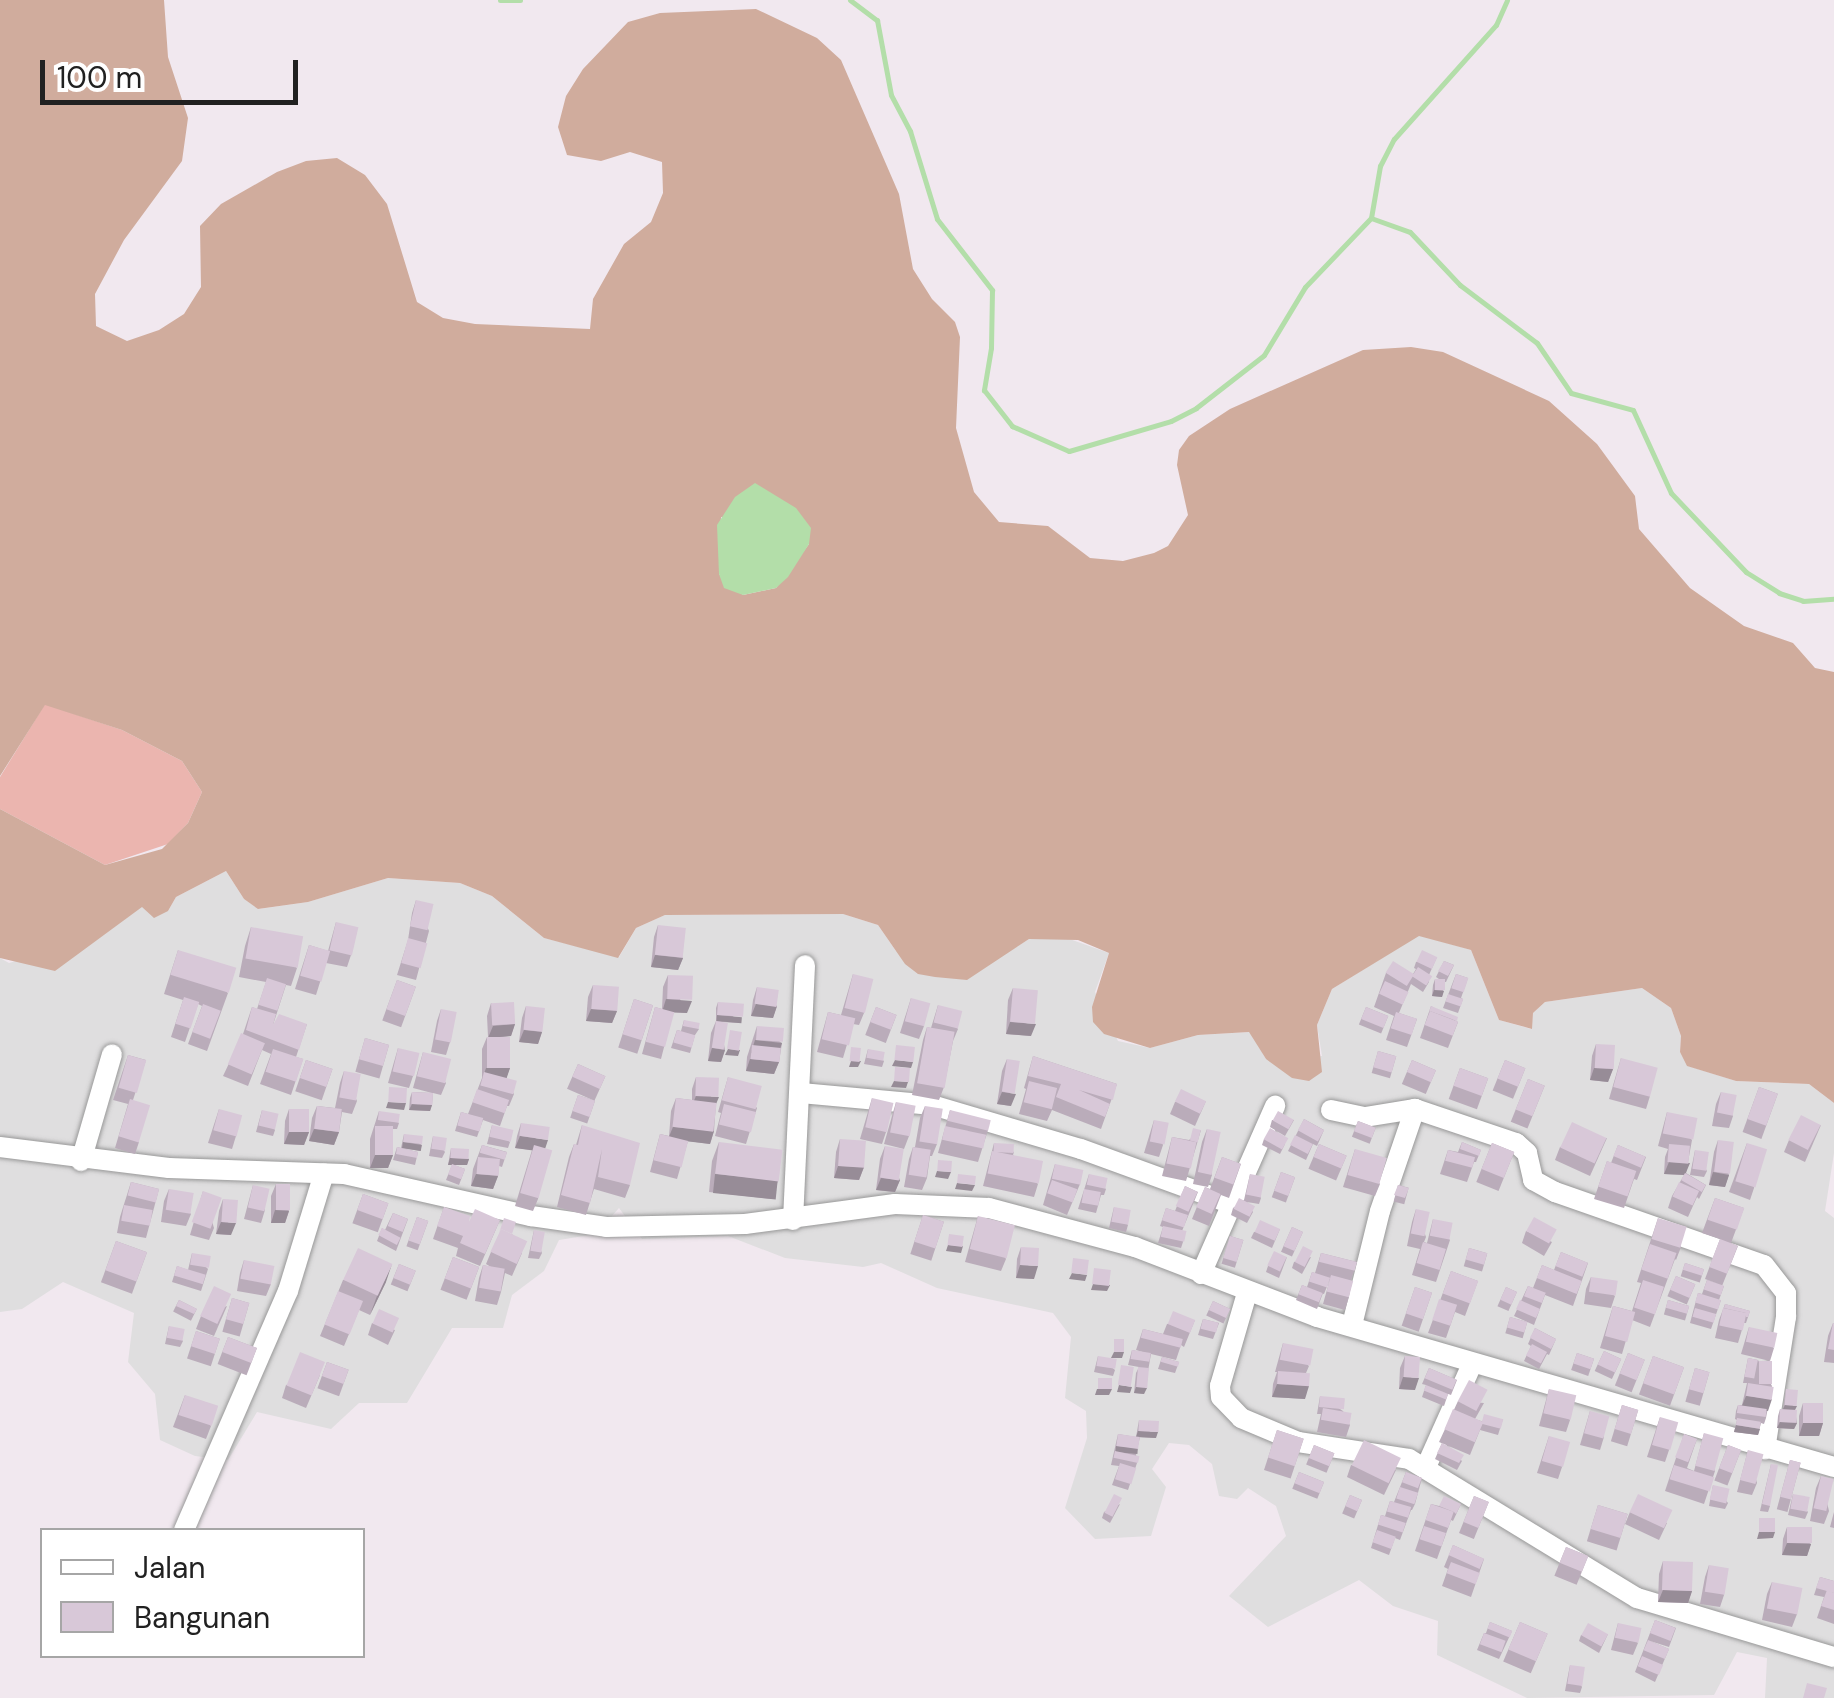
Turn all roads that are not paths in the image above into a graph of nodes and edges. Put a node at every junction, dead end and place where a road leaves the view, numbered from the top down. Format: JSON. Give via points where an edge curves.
{"nodes":[{"id":1,"x":805,"y":965,"type":"dead end"},
{"id":2,"x":112,"y":1054,"type":"dead end"},
{"id":3,"x":801,"y":1093,"type":"junction"},
{"id":4,"x":1276,"y":1106,"type":"dead end"},
{"id":5,"x":1415,"y":1109,"type":"junction"},
{"id":6,"x":1331,"y":1110,"type":"dead end"},
{"id":7,"x":0,"y":1147,"type":"edge"},
{"id":8,"x":81,"y":1161,"type":"junction"},
{"id":9,"x":324,"y":1174,"type":"junction"},
{"id":10,"x":1232,"y":1204,"type":"junction"},
{"id":11,"x":794,"y":1220,"type":"junction"},
{"id":12,"x":1201,"y":1274,"type":"junction"},
{"id":13,"x":1248,"y":1293,"type":"junction"},
{"id":14,"x":1352,"y":1326,"type":"junction"},
{"id":15,"x":1472,"y":1364,"type":"junction"},
{"id":16,"x":1765,"y":1449,"type":"junction"},
{"id":17,"x":1426,"y":1467,"type":"junction"},
{"id":18,"x":1834,"y":1467,"type":"edge"},
{"id":19,"x":185,"y":1528,"type":"edge"},
{"id":20,"x":1834,"y":1657,"type":"edge"}],
"edges":[{"from":1,"to":3,"type":"street"},
{"from":2,"to":8,"type":"street"},
{"from":3,"to":10,"type":"street","via":[[932,1105]]},
{"from":3,"to":11,"type":"street"},
{"from":4,"to":10,"type":"street"},
{"from":5,"to":6,"type":"street","via":[[1365,1117]]},
{"from":5,"to":14,"type":"street","via":[[1380,1211]]},
{"from":5,"to":16,"type":"street","via":[[1516,1142],[1527,1153],[1533,1180],[1555,1192],[1742,1256],[1775,1275],[1786,1293],[1786,1318]]},
{"from":7,"to":8,"type":"street"},
{"from":8,"to":9,"type":"street"},
{"from":9,"to":11,"type":"street","via":[[384,1180],[606,1227]]},
{"from":9,"to":19,"type":"street","via":[[288,1292]]},
{"from":10,"to":12,"type":"street"},
{"from":11,"to":12,"type":"street","via":[[895,1204],[989,1208],[1135,1248]]},
{"from":12,"to":13,"type":"street"},
{"from":13,"to":14,"type":"street"},
{"from":13,"to":17,"type":"street","via":[[1220,1386],[1230,1411],[1298,1442],[1385,1452]]},
{"from":14,"to":15,"type":"street"},
{"from":15,"to":16,"type":"street"},
{"from":15,"to":17,"type":"street"},
{"from":16,"to":18,"type":"street"},
{"from":17,"to":20,"type":"street","via":[[1636,1598]]}]}
